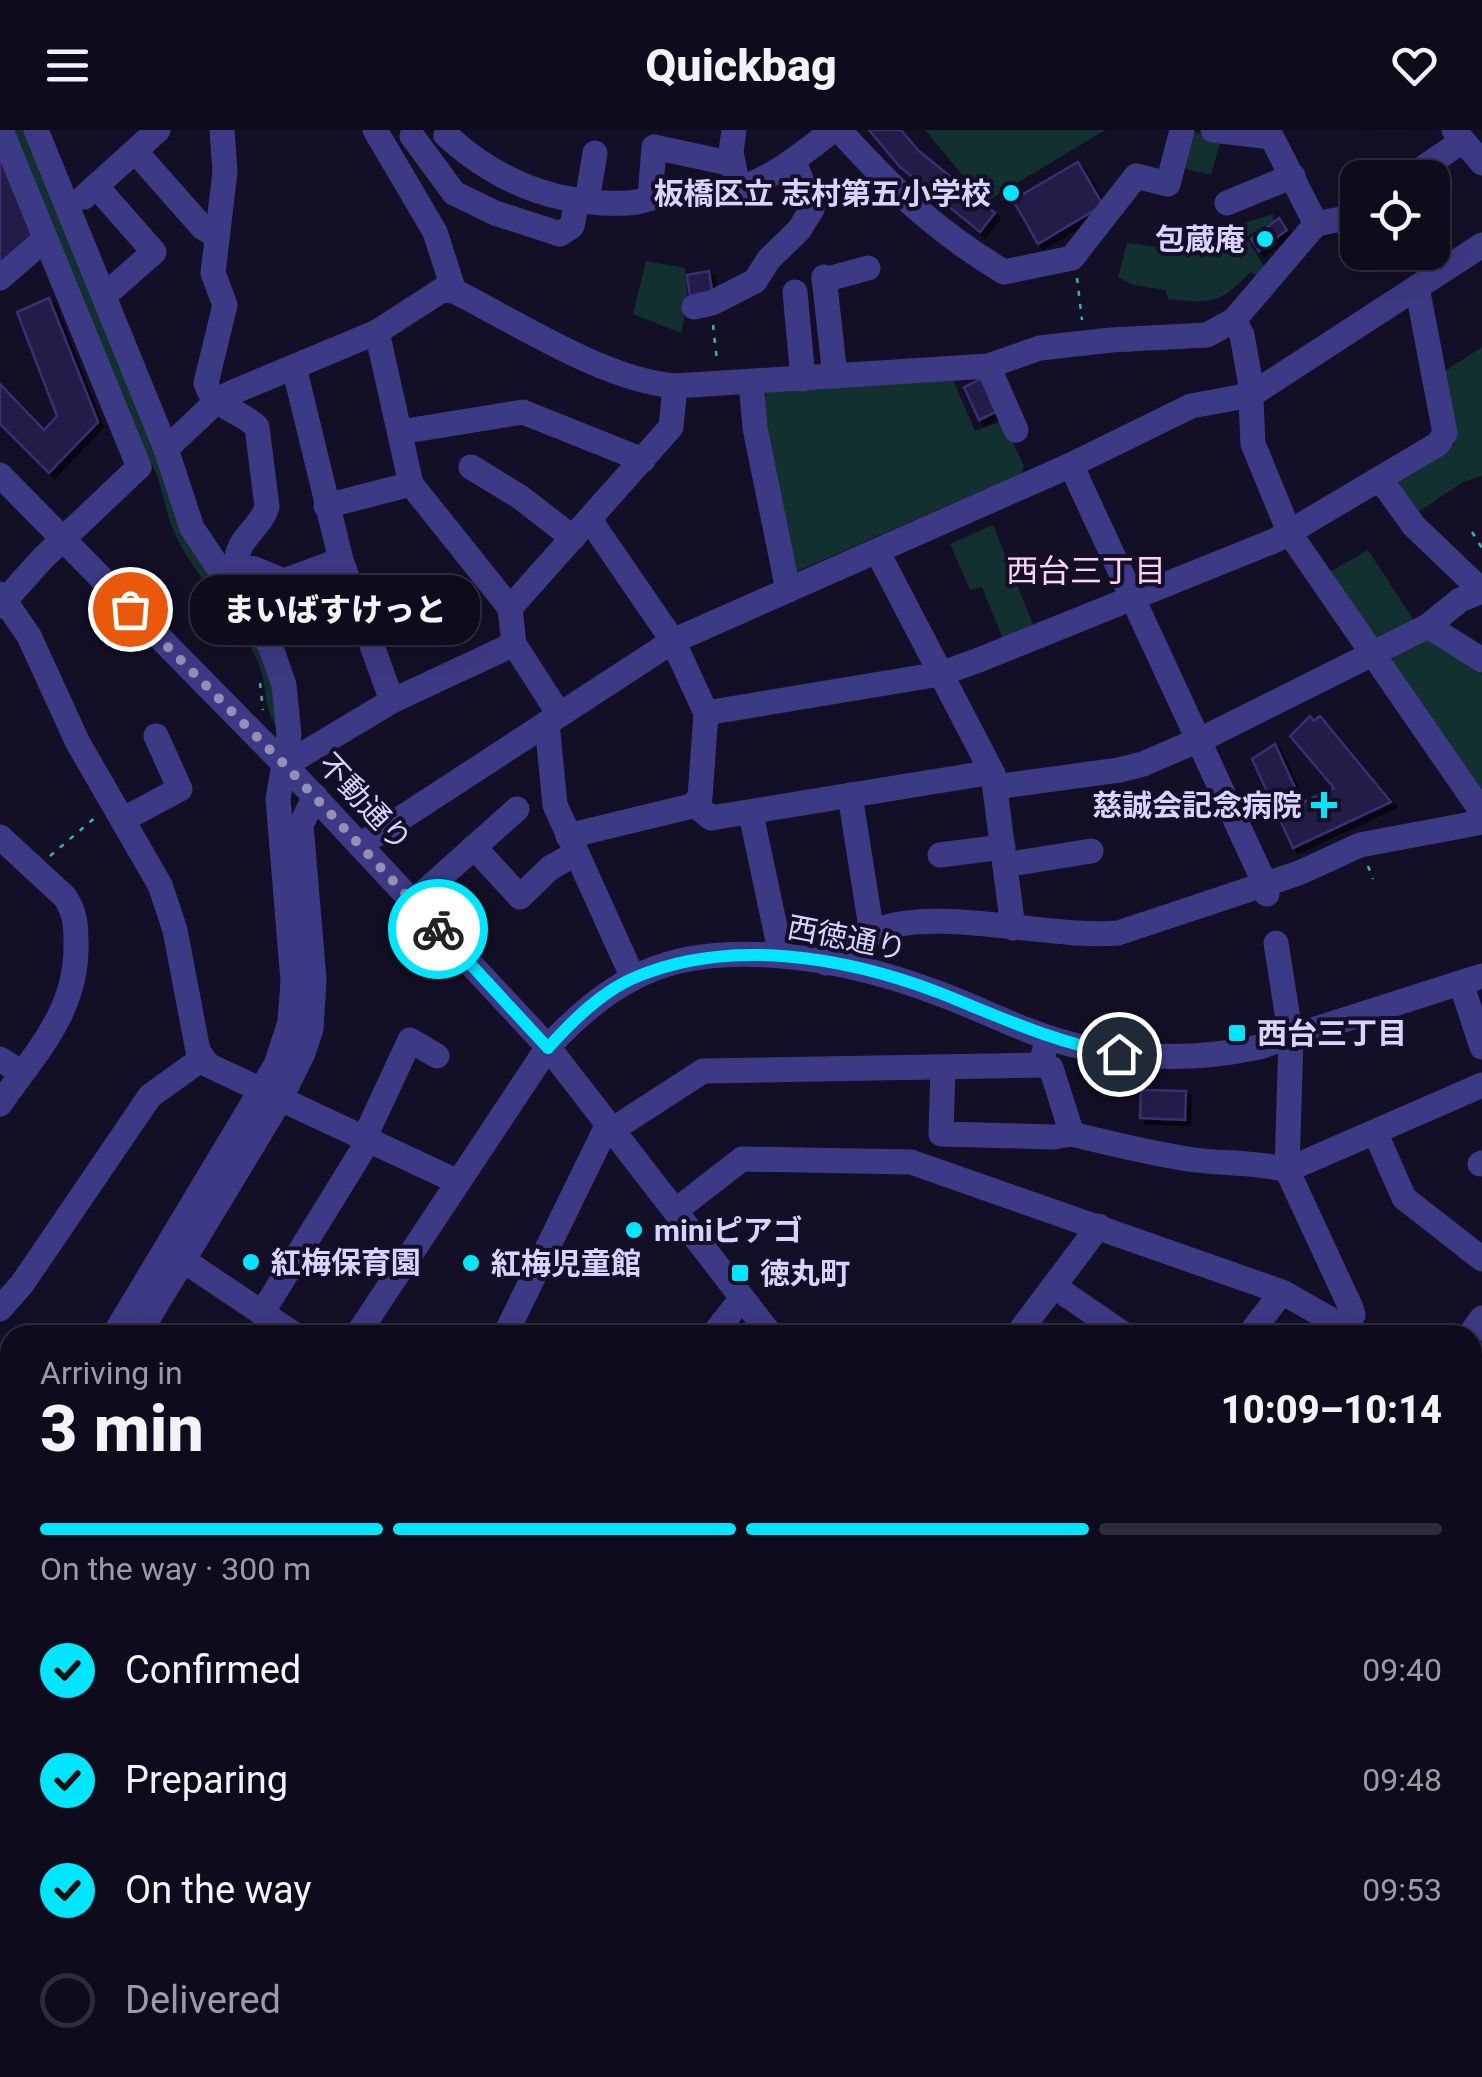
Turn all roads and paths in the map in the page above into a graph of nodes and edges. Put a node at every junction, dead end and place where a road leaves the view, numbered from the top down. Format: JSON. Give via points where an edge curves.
{"nodes":[{"id":1,"x":36,"y":130,"type":"edge"},
{"id":2,"x":158,"y":130,"type":"edge"},
{"id":3,"x":222,"y":130,"type":"edge"},
{"id":4,"x":448,"y":130,"type":"edge"},
{"id":5,"x":734,"y":130,"type":"edge"},
{"id":6,"x":836,"y":130,"type":"edge"},
{"id":7,"x":1182,"y":130,"type":"edge"},
{"id":8,"x":1214,"y":130,"type":"edge"},
{"id":9,"x":418,"y":133,"type":"edge"},
{"id":10,"x":1270,"y":133,"type":"edge"},
{"id":11,"x":1457,"y":136,"type":"edge"},
{"id":12,"x":2,"y":138,"type":"edge"},
{"id":13,"x":381,"y":140,"type":"edge"},
{"id":14,"x":135,"y":151,"type":"junction"},
{"id":15,"x":596,"y":153,"type":"dead end"},
{"id":16,"x":1429,"y":160,"type":"edge"},
{"id":17,"x":794,"y":161,"type":"junction"},
{"id":18,"x":1482,"y":163,"type":"edge"},
{"id":19,"x":736,"y":176,"type":"junction"},
{"id":20,"x":1293,"y":176,"type":"junction"},
{"id":21,"x":96,"y":186,"type":"junction"},
{"id":22,"x":650,"y":198,"type":"junction"},
{"id":23,"x":582,"y":200,"type":"junction"},
{"id":24,"x":1227,"y":202,"type":"dead end"},
{"id":25,"x":70,"y":210,"type":"junction"},
{"id":26,"x":1340,"y":219,"type":"edge"},
{"id":27,"x":1316,"y":224,"type":"junction"},
{"id":28,"x":216,"y":235,"type":"junction"},
{"id":29,"x":46,"y":239,"type":"junction"},
{"id":30,"x":1482,"y":246,"type":"edge"},
{"id":31,"x":1072,"y":258,"type":"junction"},
{"id":32,"x":868,"y":268,"type":"dead end"},
{"id":33,"x":0,"y":278,"type":"edge"},
{"id":34,"x":1416,"y":286,"type":"junction"},
{"id":35,"x":454,"y":291,"type":"junction"},
{"id":36,"x":796,"y":292,"type":"dead end"},
{"id":37,"x":104,"y":296,"type":"junction"},
{"id":38,"x":706,"y":311,"type":"joint"},
{"id":39,"x":1234,"y":320,"type":"junction"},
{"id":40,"x":378,"y":332,"type":"junction"},
{"id":41,"x":1084,"y":343,"type":"junction"},
{"id":42,"x":988,"y":366,"type":"junction"},
{"id":43,"x":294,"y":367,"type":"junction"},
{"id":44,"x":719,"y":376,"type":"junction"},
{"id":45,"x":835,"y":376,"type":"junction"},
{"id":46,"x":804,"y":379,"type":"junction"},
{"id":47,"x":751,"y":382,"type":"junction"},
{"id":48,"x":675,"y":386,"type":"junction"},
{"id":49,"x":1251,"y":395,"type":"junction"},
{"id":50,"x":216,"y":402,"type":"junction"},
{"id":51,"x":1016,"y":430,"type":"dead end"},
{"id":52,"x":400,"y":432,"type":"junction"},
{"id":53,"x":643,"y":460,"type":"junction"},
{"id":54,"x":152,"y":462,"type":"junction"},
{"id":55,"x":471,"y":466,"type":"dead end"},
{"id":56,"x":1071,"y":466,"type":"junction"},
{"id":57,"x":0,"y":475,"type":"edge"},
{"id":58,"x":1380,"y":479,"type":"junction"},
{"id":59,"x":411,"y":484,"type":"junction"},
{"id":60,"x":326,"y":506,"type":"junction"},
{"id":61,"x":582,"y":529,"type":"junction"},
{"id":62,"x":1472,"y":532,"type":"dead end"},
{"id":63,"x":1290,"y":534,"type":"junction"},
{"id":64,"x":62,"y":541,"type":"junction"},
{"id":65,"x":1482,"y":548,"type":"edge"},
{"id":66,"x":877,"y":551,"type":"junction"},
{"id":67,"x":341,"y":560,"type":"junction"},
{"id":68,"x":230,"y":570,"type":"junction"},
{"id":69,"x":284,"y":581,"type":"junction"},
{"id":70,"x":788,"y":590,"type":"junction"},
{"id":71,"x":1132,"y":598,"type":"junction"},
{"id":72,"x":2,"y":600,"type":"edge"},
{"id":73,"x":510,"y":608,"type":"junction"},
{"id":74,"x":1428,"y":626,"type":"junction"},
{"id":75,"x":260,"y":630,"type":"junction"},
{"id":76,"x":673,"y":641,"type":"junction"},
{"id":77,"x":514,"y":644,"type":"junction"},
{"id":78,"x":1372,"y":654,"type":"junction"},
{"id":79,"x":1482,"y":660,"type":"edge"},
{"id":80,"x":940,"y":674,"type":"junction"},
{"id":81,"x":392,"y":701,"type":"junction"},
{"id":82,"x":706,"y":713,"type":"junction"},
{"id":83,"x":553,"y":719,"type":"junction"},
{"id":84,"x":156,"y":736,"type":"dead end"},
{"id":85,"x":1197,"y":740,"type":"junction"},
{"id":86,"x":285,"y":765,"type":"junction"},
{"id":87,"x":994,"y":781,"type":"junction"},
{"id":88,"x":850,"y":794,"type":"junction"},
{"id":89,"x":314,"y":796,"type":"junction"},
{"id":90,"x":694,"y":804,"type":"junction"},
{"id":91,"x":517,"y":809,"type":"dead end"},
{"id":92,"x":1482,"y":812,"type":"edge"},
{"id":93,"x":751,"y":814,"type":"junction"},
{"id":94,"x":124,"y":819,"type":"junction"},
{"id":95,"x":93,"y":820,"type":"dead end"},
{"id":96,"x":1482,"y":822,"type":"edge"},
{"id":97,"x":360,"y":845,"type":"junction"},
{"id":98,"x":572,"y":845,"type":"junction"},
{"id":99,"x":474,"y":847,"type":"junction"},
{"id":100,"x":4,"y":850,"type":"edge"},
{"id":101,"x":1090,"y":851,"type":"dead end"},
{"id":102,"x":940,"y":855,"type":"dead end"},
{"id":103,"x":1004,"y":856,"type":"junction"},
{"id":104,"x":34,"y":869,"type":"junction"},
{"id":105,"x":1266,"y":889,"type":"junction"},
{"id":106,"x":413,"y":902,"type":"junction"},
{"id":107,"x":1013,"y":928,"type":"junction"},
{"id":108,"x":872,"y":934,"type":"junction"},
{"id":109,"x":1276,"y":943,"type":"dead end"},
{"id":110,"x":780,"y":955,"type":"junction"},
{"id":111,"x":826,"y":963,"type":"junction"},
{"id":112,"x":633,"y":978,"type":"junction"},
{"id":113,"x":1471,"y":979,"type":"edge"},
{"id":114,"x":1048,"y":1038,"type":"junction"},
{"id":115,"x":1291,"y":1038,"type":"junction"},
{"id":116,"x":1482,"y":1046,"type":"edge"},
{"id":117,"x":548,"y":1048,"type":"junction"},
{"id":118,"x":437,"y":1056,"type":"dead end"},
{"id":119,"x":203,"y":1058,"type":"junction"},
{"id":120,"x":1041,"y":1065,"type":"junction"},
{"id":121,"x":11,"y":1066,"type":"edge"},
{"id":122,"x":943,"y":1067,"type":"junction"},
{"id":123,"x":1482,"y":1085,"type":"edge"},
{"id":124,"x":270,"y":1096,"type":"junction"},
{"id":125,"x":0,"y":1104,"type":"edge"},
{"id":126,"x":610,"y":1127,"type":"junction"},
{"id":127,"x":1375,"y":1132,"type":"junction"},
{"id":128,"x":1072,"y":1134,"type":"junction"},
{"id":129,"x":366,"y":1140,"type":"junction"},
{"id":130,"x":1287,"y":1170,"type":"junction"},
{"id":131,"x":458,"y":1182,"type":"junction"},
{"id":132,"x":675,"y":1211,"type":"junction"},
{"id":133,"x":1099,"y":1226,"type":"junction"},
{"id":134,"x":1482,"y":1259,"type":"edge"},
{"id":135,"x":183,"y":1260,"type":"junction"},
{"id":136,"x":1055,"y":1287,"type":"junction"},
{"id":137,"x":1282,"y":1292,"type":"junction"},
{"id":138,"x":742,"y":1298,"type":"junction"},
{"id":139,"x":0,"y":1309,"type":"edge"},
{"id":140,"x":262,"y":1313,"type":"junction"},
{"id":141,"x":121,"y":1325,"type":"edge"},
{"id":142,"x":144,"y":1325,"type":"edge"},
{"id":143,"x":280,"y":1325,"type":"edge"},
{"id":144,"x":365,"y":1325,"type":"edge"},
{"id":145,"x":510,"y":1325,"type":"edge"},
{"id":146,"x":722,"y":1325,"type":"edge"},
{"id":147,"x":764,"y":1325,"type":"edge"},
{"id":148,"x":1025,"y":1325,"type":"edge"},
{"id":149,"x":1110,"y":1325,"type":"edge"},
{"id":150,"x":1257,"y":1325,"type":"edge"},
{"id":151,"x":1340,"y":1325,"type":"edge"},
{"id":152,"x":1352,"y":1325,"type":"edge"}],
"edges":[{"from":1,"to":25,"type":"street"},
{"from":2,"to":14,"type":"street"},
{"from":3,"to":28,"type":"street","via":[[225,172]]},
{"from":4,"to":23,"type":"street","via":[[476,162],[508,181]]},
{"from":5,"to":19,"type":"street"},
{"from":6,"to":17,"type":"street"},
{"from":6,"to":31,"type":"street","via":[[938,230],[1004,272]]},
{"from":7,"to":31,"type":"street","via":[[1168,184],[1136,176]]},
{"from":8,"to":10,"type":"street"},
{"from":9,"to":13,"type":"street"},
{"from":9,"to":23,"type":"street","via":[[454,193],[494,213],[560,234],[572,226]]},
{"from":10,"to":20,"type":"street"},
{"from":11,"to":16,"type":"street"},
{"from":11,"to":18,"type":"street"},
{"from":12,"to":29,"type":"street"},
{"from":13,"to":35,"type":"street","via":[[436,232]]},
{"from":14,"to":21,"type":"street"},
{"from":14,"to":28,"type":"street","via":[[202,228]]},
{"from":15,"to":23,"type":"street"},
{"from":17,"to":19,"type":"street","via":[[772,174]]},
{"from":17,"to":38,"type":"street","via":[[812,209],[755,281]]},
{"from":19,"to":22,"type":"street","via":[[720,194]]},
{"from":19,"to":22,"type":"street","via":[[654,147]]},
{"from":20,"to":24,"type":"street"},
{"from":20,"to":27,"type":"street"},
{"from":21,"to":25,"type":"street"},
{"from":21,"to":37,"type":"street","via":[[154,252]]},
{"from":22,"to":23,"type":"street","via":[[632,204]]},
{"from":25,"to":37,"type":"street"},
{"from":26,"to":27,"type":"street"},
{"from":27,"to":39,"type":"street"},
{"from":28,"to":50,"type":"street","via":[[213,273],[225,305],[206,383]]},
{"from":29,"to":33,"type":"street"},
{"from":29,"to":54,"type":"street"},
{"from":30,"to":34,"type":"street"},
{"from":31,"to":41,"type":"path"},
{"from":32,"to":45,"type":"street","via":[[824,278]]},
{"from":34,"to":49,"type":"street"},
{"from":34,"to":58,"type":"street","via":[[1444,433],[1438,444]]},
{"from":35,"to":40,"type":"street","via":[[442,290]]},
{"from":35,"to":48,"type":"street","via":[[583,356],[647,383]]},
{"from":36,"to":46,"type":"street"},
{"from":37,"to":54,"type":"street"},
{"from":38,"to":44,"type":"path"},
{"from":39,"to":41,"type":"street","via":[[1207,335]]},
{"from":39,"to":49,"type":"street"},
{"from":40,"to":43,"type":"street"},
{"from":40,"to":52,"type":"street"},
{"from":41,"to":42,"type":"street","via":[[1040,348]]},
{"from":42,"to":45,"type":"street"},
{"from":42,"to":51,"type":"street"},
{"from":43,"to":50,"type":"street"},
{"from":43,"to":60,"type":"street"},
{"from":44,"to":47,"type":"street"},
{"from":44,"to":48,"type":"street"},
{"from":45,"to":46,"type":"street"},
{"from":46,"to":47,"type":"street"},
{"from":47,"to":70,"type":"street"},
{"from":48,"to":53,"type":"street","via":[[671,428]]},
{"from":49,"to":56,"type":"street","via":[[1191,406]]},
{"from":49,"to":63,"type":"street","via":[[1254,444]]},
{"from":50,"to":54,"type":"street"},
{"from":50,"to":68,"type":"street","via":[[257,428],[267,507]]},
{"from":52,"to":53,"type":"street","via":[[523,412]]},
{"from":52,"to":59,"type":"street"},
{"from":53,"to":61,"type":"street"},
{"from":54,"to":64,"type":"street"},
{"from":54,"to":68,"type":"street","via":[[192,528]]},
{"from":55,"to":61,"type":"street"},
{"from":56,"to":66,"type":"street","via":[[1034,468]]},
{"from":56,"to":71,"type":"street"},
{"from":57,"to":64,"type":"street","name":"不動通り"},
{"from":58,"to":63,"type":"street"},
{"from":58,"to":74,"type":"street","via":[[1414,526],[1482,591]]},
{"from":59,"to":60,"type":"street"},
{"from":59,"to":73,"type":"street"},
{"from":60,"to":67,"type":"street"},
{"from":61,"to":73,"type":"street"},
{"from":61,"to":76,"type":"street"},
{"from":62,"to":65,"type":"path"},
{"from":63,"to":71,"type":"street"},
{"from":63,"to":78,"type":"street"},
{"from":64,"to":72,"type":"street"},
{"from":64,"to":86,"type":"street","name":"不動通り"},
{"from":66,"to":70,"type":"street"},
{"from":66,"to":80,"type":"street"},
{"from":67,"to":69,"type":"street"},
{"from":67,"to":81,"type":"street"},
{"from":68,"to":69,"type":"street","via":[[255,568]]},
{"from":68,"to":75,"type":"street"},
{"from":69,"to":75,"type":"street","via":[[282,598]]},
{"from":70,"to":76,"type":"street"},
{"from":71,"to":80,"type":"street"},
{"from":71,"to":85,"type":"street"},
{"from":72,"to":94,"type":"street","via":[[28,636],[78,743]]},
{"from":73,"to":77,"type":"street"},
{"from":74,"to":78,"type":"street"},
{"from":74,"to":79,"type":"street"},
{"from":75,"to":86,"type":"street","via":[[284,686]]},
{"from":76,"to":82,"type":"street"},
{"from":76,"to":83,"type":"street"},
{"from":77,"to":81,"type":"street"},
{"from":77,"to":83,"type":"street"},
{"from":78,"to":85,"type":"street"},
{"from":78,"to":92,"type":"street"},
{"from":80,"to":82,"type":"street"},
{"from":80,"to":87,"type":"street"},
{"from":81,"to":86,"type":"street"},
{"from":82,"to":90,"type":"street","via":[[700,797]]},
{"from":83,"to":97,"type":"street"},
{"from":83,"to":98,"type":"street","via":[[555,804]]},
{"from":84,"to":94,"type":"street","via":[[180,789]]},
{"from":85,"to":87,"type":"street","via":[[1123,770]]},
{"from":85,"to":105,"type":"street"},
{"from":86,"to":89,"type":"street","name":"不動通り"},
{"from":86,"to":124,"type":"street","via":[[278,799],[293,1002]]},
{"from":87,"to":88,"type":"street","via":[[981,774]]},
{"from":87,"to":103,"type":"street"},
{"from":88,"to":93,"type":"street"},
{"from":88,"to":108,"type":"street"},
{"from":89,"to":97,"type":"street","name":"不動通り"},
{"from":89,"to":124,"type":"street","via":[[301,825],[314,1005],[304,1053]]},
{"from":90,"to":93,"type":"street","via":[[711,818]]},
{"from":90,"to":98,"type":"street"},
{"from":91,"to":99,"type":"street"},
{"from":93,"to":110,"type":"street"},
{"from":94,"to":119,"type":"street","via":[[160,884]]},
{"from":95,"to":104,"type":"path"},
{"from":96,"to":105,"type":"street","via":[[1360,845]]},
{"from":97,"to":106,"type":"street","name":"不動通り"},
{"from":98,"to":99,"type":"street","via":[[520,897]]},
{"from":98,"to":112,"type":"street"},
{"from":99,"to":106,"type":"street"},
{"from":100,"to":104,"type":"street"},
{"from":101,"to":103,"type":"street"},
{"from":102,"to":103,"type":"street"},
{"from":103,"to":107,"type":"street"},
{"from":104,"to":121,"type":"street","via":[[72,908],[77,961],[66,1008]]},
{"from":105,"to":107,"type":"street","via":[[1118,932]]},
{"from":106,"to":117,"type":"street","name":"不動通り"},
{"from":107,"to":108,"type":"street","via":[[932,922]]},
{"from":108,"to":111,"type":"street"},
{"from":109,"to":115,"type":"street"},
{"from":110,"to":111,"type":"street","name":"西徳通り"},
{"from":110,"to":112,"type":"street","name":"西徳通り","via":[[706,957]]},
{"from":111,"to":114,"type":"street","name":"西徳通り","via":[[912,984]]},
{"from":112,"to":117,"type":"street","name":"西徳通り","via":[[587,1009]]},
{"from":113,"to":115,"type":"street","name":"西徳通り"},
{"from":113,"to":116,"type":"street"},
{"from":114,"to":115,"type":"street","name":"西徳通り","via":[[1166,1058],[1228,1054]]},
{"from":114,"to":120,"type":"street"},
{"from":115,"to":130,"type":"street"},
{"from":117,"to":126,"type":"street","name":"不動通り"},
{"from":117,"to":131,"type":"street","name":"西徳通り"},
{"from":118,"to":129,"type":"street","via":[[410,1040]]},
{"from":119,"to":124,"type":"street"},
{"from":119,"to":139,"type":"street","via":[[150,1096]]},
{"from":120,"to":122,"type":"street"},
{"from":120,"to":128,"type":"street","via":[[1051,1068]]},
{"from":121,"to":125,"type":"street"},
{"from":122,"to":126,"type":"street","via":[[703,1072]]},
{"from":122,"to":128,"type":"street","via":[[941,1134]]},
{"from":123,"to":127,"type":"street"},
{"from":124,"to":129,"type":"street"},
{"from":124,"to":135,"type":"street"},
{"from":124,"to":141,"type":"street"},
{"from":126,"to":132,"type":"street","name":"不動通り"},
{"from":126,"to":145,"type":"street"},
{"from":127,"to":130,"type":"street"},
{"from":127,"to":134,"type":"street","via":[[1404,1198]]},
{"from":128,"to":130,"type":"street","via":[[1151,1153]]},
{"from":129,"to":131,"type":"street"},
{"from":129,"to":140,"type":"street"},
{"from":130,"to":152,"type":"street","via":[[1352,1308]]},
{"from":131,"to":144,"type":"street","name":"西徳通り"},
{"from":132,"to":133,"type":"street","via":[[742,1159],[891,1161],[911,1162]]},
{"from":132,"to":138,"type":"street","name":"不動通り"},
{"from":133,"to":136,"type":"street"},
{"from":133,"to":137,"type":"street"},
{"from":135,"to":140,"type":"street"},
{"from":135,"to":142,"type":"street"},
{"from":136,"to":148,"type":"street"},
{"from":136,"to":149,"type":"street"},
{"from":137,"to":150,"type":"street"},
{"from":137,"to":151,"type":"street"},
{"from":138,"to":146,"type":"street"},
{"from":138,"to":147,"type":"street","name":"不動通り"},
{"from":140,"to":143,"type":"street"}]}
